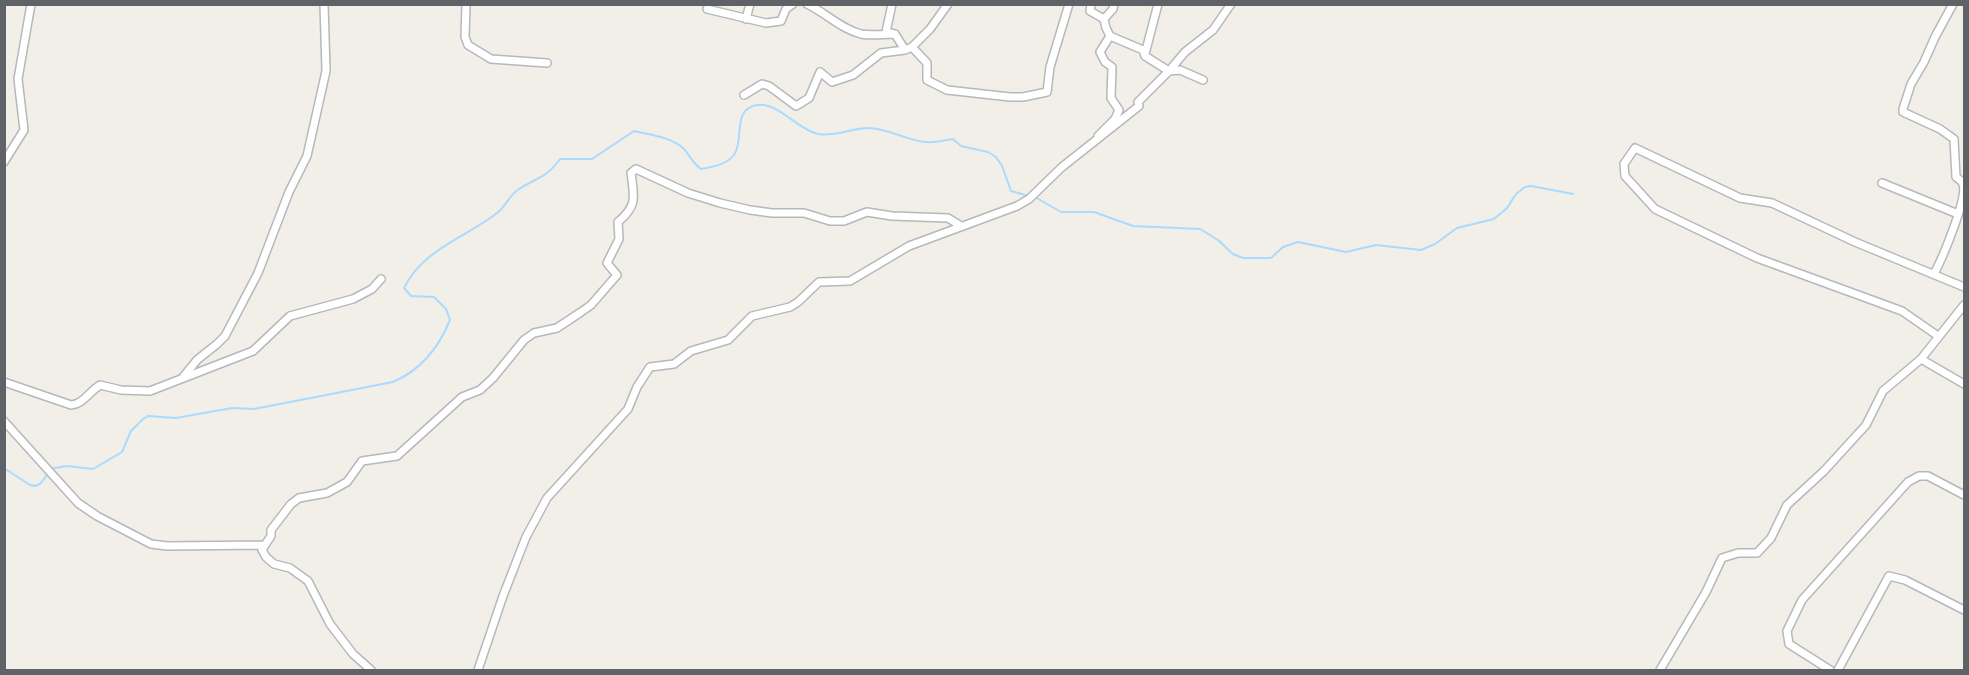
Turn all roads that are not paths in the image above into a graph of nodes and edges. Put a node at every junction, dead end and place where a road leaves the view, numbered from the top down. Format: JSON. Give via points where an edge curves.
{"nodes":[{"id":1,"x":31,"y":4,"type":"edge"},
{"id":2,"x":324,"y":4,"type":"edge"},
{"id":3,"x":466,"y":4,"type":"edge"},
{"id":4,"x":750,"y":4,"type":"edge"},
{"id":5,"x":793,"y":4,"type":"edge"},
{"id":6,"x":807,"y":4,"type":"edge"},
{"id":7,"x":892,"y":4,"type":"edge"},
{"id":8,"x":948,"y":4,"type":"edge"},
{"id":9,"x":1069,"y":4,"type":"edge"},
{"id":10,"x":1090,"y":4,"type":"edge"},
{"id":11,"x":1114,"y":4,"type":"edge"},
{"id":12,"x":1158,"y":4,"type":"edge"},
{"id":13,"x":1231,"y":4,"type":"edge"},
{"id":14,"x":1953,"y":4,"type":"edge"},
{"id":15,"x":707,"y":9,"type":"dead end"},
{"id":16,"x":746,"y":19,"type":"junction"},
{"id":17,"x":1104,"y":19,"type":"junction"},
{"id":18,"x":895,"y":34,"type":"junction"},
{"id":19,"x":1110,"y":36,"type":"junction"},
{"id":20,"x":908,"y":49,"type":"junction"},
{"id":21,"x":1145,"y":56,"type":"junction"},
{"id":22,"x":547,"y":63,"type":"dead end"},
{"id":23,"x":1169,"y":71,"type":"junction"},
{"id":24,"x":1203,"y":80,"type":"dead end"},
{"id":25,"x":744,"y":95,"type":"dead end"},
{"id":26,"x":1093,"y":143,"type":"junction"},
{"id":27,"x":4,"y":162,"type":"edge"},
{"id":28,"x":1882,"y":183,"type":"dead end"},
{"id":29,"x":1963,"y":193,"type":"edge"},
{"id":30,"x":1958,"y":214,"type":"junction"},
{"id":31,"x":961,"y":226,"type":"junction"},
{"id":32,"x":1934,"y":274,"type":"junction"},
{"id":33,"x":381,"y":279,"type":"dead end"},
{"id":34,"x":1965,"y":287,"type":"edge"},
{"id":35,"x":1965,"y":305,"type":"edge"},
{"id":36,"x":1938,"y":336,"type":"junction"},
{"id":37,"x":1921,"y":359,"type":"junction"},
{"id":38,"x":182,"y":378,"type":"junction"},
{"id":39,"x":4,"y":382,"type":"edge"},
{"id":40,"x":1965,"y":384,"type":"edge"},
{"id":41,"x":4,"y":421,"type":"edge"},
{"id":42,"x":1965,"y":495,"type":"edge"},
{"id":43,"x":265,"y":545,"type":"junction"},
{"id":44,"x":1965,"y":610,"type":"edge"},
{"id":45,"x":371,"y":670,"type":"edge"},
{"id":46,"x":478,"y":670,"type":"edge"},
{"id":47,"x":1660,"y":670,"type":"edge"},
{"id":48,"x":1830,"y":670,"type":"edge"},
{"id":49,"x":1838,"y":670,"type":"edge"}],
"edges":[{"from":1,"to":27,"type":"street","via":[[18,79],[24,130]]},
{"from":2,"to":38,"type":"street","via":[[326,71],[307,156],[258,273],[225,336]]},
{"from":3,"to":22,"type":"street","via":[[468,45],[492,59]]},
{"from":4,"to":16,"type":"street"},
{"from":5,"to":16,"type":"street","via":[[781,21]]},
{"from":6,"to":18,"type":"street","via":[[862,34]]},
{"from":7,"to":18,"type":"street","via":[[886,32]]},
{"from":8,"to":20,"type":"street","via":[[930,29]]},
{"from":9,"to":20,"type":"street","via":[[1050,67],[1047,92],[1010,97],[947,90],[927,80],[927,63]]},
{"from":10,"to":17,"type":"street","via":[[1090,11]]},
{"from":11,"to":17,"type":"street"},
{"from":12,"to":21,"type":"street"},
{"from":13,"to":23,"type":"street","via":[[1213,30]]},
{"from":14,"to":29,"type":"street","via":[[1911,84],[1903,112],[1954,139],[1956,177],[1962,181]]},
{"from":15,"to":16,"type":"street"},
{"from":17,"to":19,"type":"street"},
{"from":18,"to":20,"type":"street"},
{"from":19,"to":21,"type":"street","via":[[1143,50]]},
{"from":19,"to":26,"type":"street","via":[[1100,52],[1112,68],[1111,98],[1119,110]]},
{"from":20,"to":25,"type":"street","via":[[881,53],[853,75],[832,82],[820,72],[809,98],[796,106],[762,84]]},
{"from":21,"to":23,"type":"street"},
{"from":23,"to":24,"type":"street","via":[[1180,70]]},
{"from":23,"to":26,"type":"street","via":[[1138,102],[1139,106]]},
{"from":26,"to":31,"type":"street","via":[[1029,200]]},
{"from":28,"to":30,"type":"street"},
{"from":29,"to":30,"type":"street"},
{"from":30,"to":32,"type":"street"},
{"from":31,"to":43,"type":"street","via":[[948,218],[867,212],[830,221],[804,213],[750,210],[688,193],[636,169],[631,173],[633,203],[629,214],[618,222],[619,239],[608,263],[617,275],[591,305],[557,328],[534,333],[524,340],[480,390],[462,397],[397,456],[362,461],[347,482],[327,493],[299,498],[271,530]]},
{"from":31,"to":46,"type":"street","via":[[909,246],[850,281],[819,282],[790,307],[752,316],[728,340],[691,351],[674,364],[650,367],[628,409],[547,498],[526,537]]},
{"from":32,"to":34,"type":"street"},
{"from":32,"to":36,"type":"street","via":[[1772,203],[1740,198],[1635,148],[1624,164],[1625,176],[1655,209],[1757,258],[1902,311]]},
{"from":33,"to":38,"type":"street","via":[[353,299],[290,316],[253,351]]},
{"from":35,"to":36,"type":"street"},
{"from":36,"to":37,"type":"street"},
{"from":37,"to":40,"type":"street"},
{"from":37,"to":47,"type":"street","via":[[1883,391],[1866,425],[1787,505],[1771,538],[1757,553],[1722,558]]},
{"from":38,"to":39,"type":"street","via":[[150,391],[100,385],[80,403],[71,405]]},
{"from":41,"to":43,"type":"street","via":[[78,503],[151,544]]},
{"from":42,"to":48,"type":"street","via":[[1928,476],[1908,482],[1802,600],[1787,631],[1790,644]]},
{"from":43,"to":45,"type":"street","via":[[262,550],[274,564],[290,568],[308,581],[330,624]]},
{"from":44,"to":49,"type":"street","via":[[1889,576]]}]}
